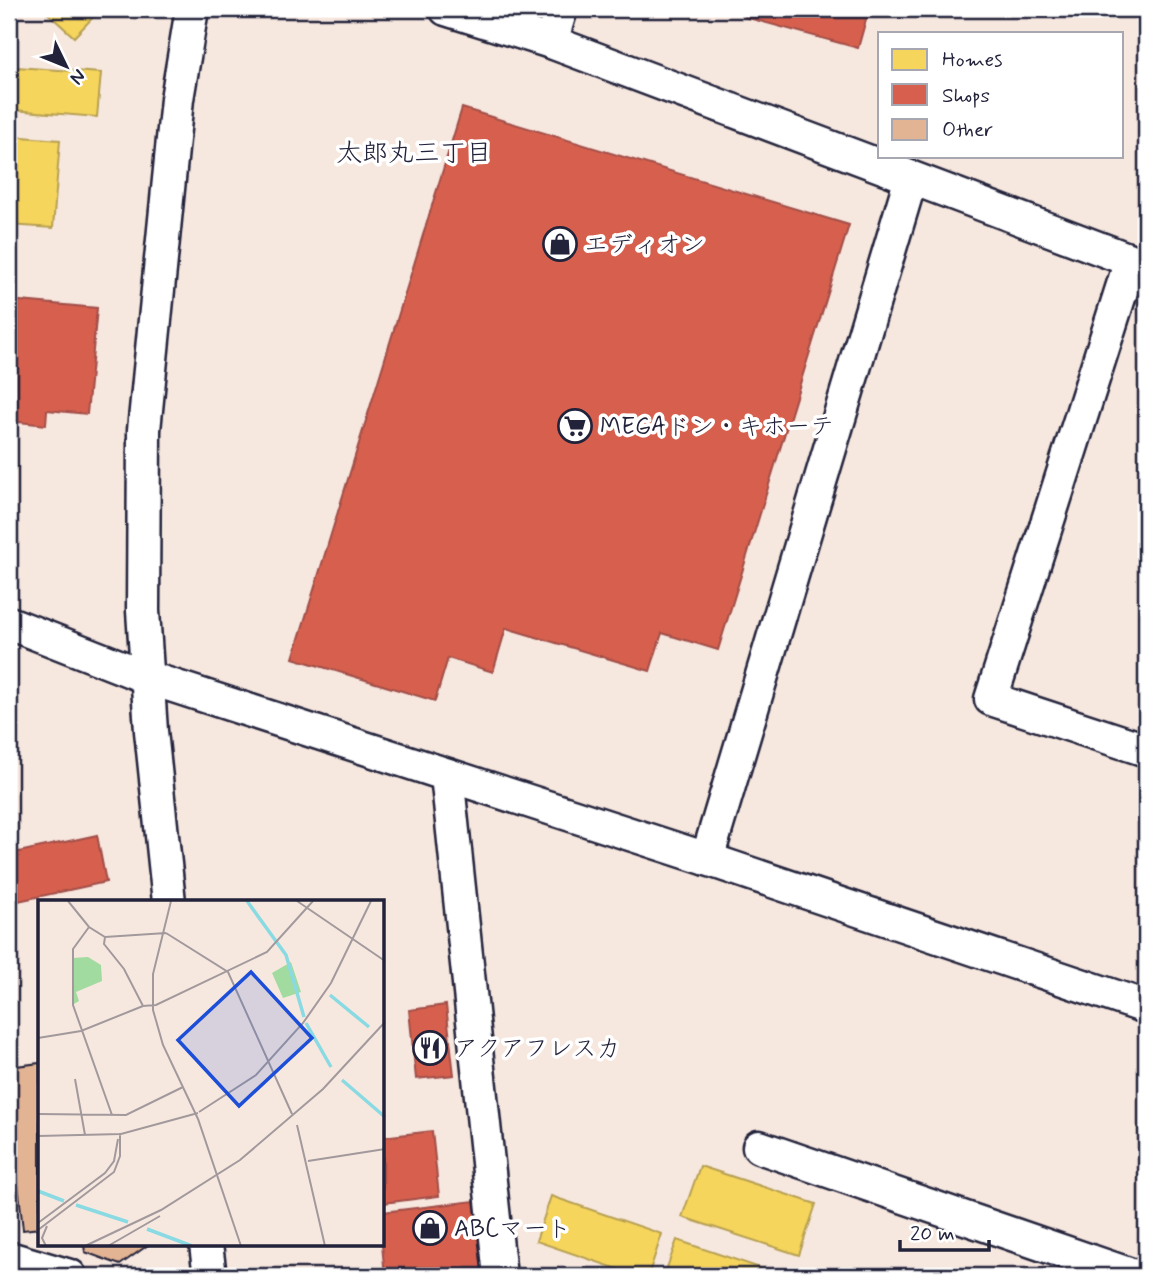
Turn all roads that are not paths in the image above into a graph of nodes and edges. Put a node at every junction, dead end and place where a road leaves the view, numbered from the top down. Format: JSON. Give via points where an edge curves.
{"nodes":[{"id":1,"x":192,"y":9,"type":"edge"},
{"id":2,"x":446,"y":9,"type":"edge"},
{"id":3,"x":561,"y":9,"type":"edge"},
{"id":4,"x":551,"y":42,"type":"junction"},
{"id":5,"x":911,"y":178,"type":"junction"},
{"id":6,"x":1138,"y":263,"type":"edge"},
{"id":7,"x":9,"y":623,"type":"edge"},
{"id":8,"x":149,"y":678,"type":"junction"},
{"id":9,"x":1146,"y":750,"type":"edge"},
{"id":10,"x":447,"y":775,"type":"junction"},
{"id":11,"x":707,"y":859,"type":"junction"},
{"id":12,"x":169,"y":900,"type":"edge"},
{"id":13,"x":1146,"y":1007,"type":"edge"},
{"id":14,"x":759,"y":1147,"type":"dead end"},
{"id":15,"x":206,"y":1246,"type":"edge"},
{"id":16,"x":9,"y":1258,"type":"edge"},
{"id":17,"x":1064,"y":1265,"type":"edge"},
{"id":18,"x":70,"y":1276,"type":"edge"},
{"id":19,"x":210,"y":1276,"type":"edge"},
{"id":20,"x":500,"y":1276,"type":"edge"},
{"id":21,"x":1134,"y":1276,"type":"edge"}],
"edges":[{"from":1,"to":8,"type":"street","via":[[177,99],[144,430],[143,611]]},
{"from":2,"to":4,"type":"street"},
{"from":3,"to":4,"type":"street"},
{"from":4,"to":5,"type":"street"},
{"from":5,"to":6,"type":"street"},
{"from":5,"to":11,"type":"street"},
{"from":6,"to":9,"type":"street","via":[[991,699]]},
{"from":7,"to":8,"type":"street"},
{"from":8,"to":10,"type":"street"},
{"from":8,"to":12,"type":"street","via":[[150,731]]},
{"from":10,"to":11,"type":"street"},
{"from":10,"to":20,"type":"street"},
{"from":11,"to":13,"type":"street"},
{"from":14,"to":17,"type":"street"},
{"from":15,"to":19,"type":"street"},
{"from":16,"to":18,"type":"street"},
{"from":17,"to":21,"type":"street"}]}
